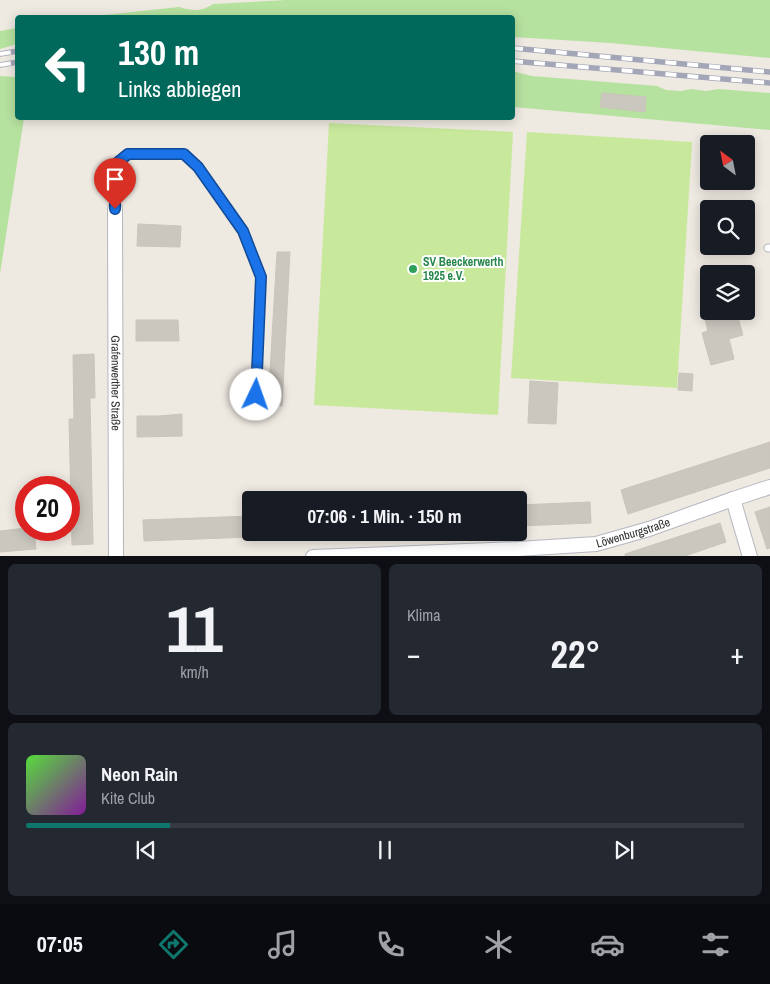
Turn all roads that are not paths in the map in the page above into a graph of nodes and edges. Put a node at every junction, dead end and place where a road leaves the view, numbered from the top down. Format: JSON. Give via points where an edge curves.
{"nodes":[{"id":1,"x":115,"y":209,"type":"joint"},
{"id":2,"x":256,"y":395,"type":"dead end"},
{"id":3,"x":770,"y":487,"type":"edge"},
{"id":4,"x":733,"y":499,"type":"junction"},
{"id":5,"x":518,"y":553,"type":"edge"},
{"id":6,"x":116,"y":556,"type":"edge"},
{"id":7,"x":313,"y":556,"type":"edge"},
{"id":8,"x":341,"y":556,"type":"edge"},
{"id":9,"x":750,"y":556,"type":"edge"}],
"edges":[{"from":1,"to":2,"type":"lane","via":[[117,163],[128,154],[184,154],[198,167],[243,231],[261,277]]},
{"from":1,"to":6,"type":"street","name":"Grafenwerther Straße"},
{"from":3,"to":4,"type":"street","name":"Löwenburgstraße"},
{"from":4,"to":5,"type":"street","name":"Löwenburgstraße","via":[[650,529],[596,544]]},
{"from":4,"to":9,"type":"street"},
{"from":5,"to":8,"type":"street","name":"Löwenburgstraße"},
{"from":7,"to":8,"type":"street","name":"Löwenburgstraße"}]}
